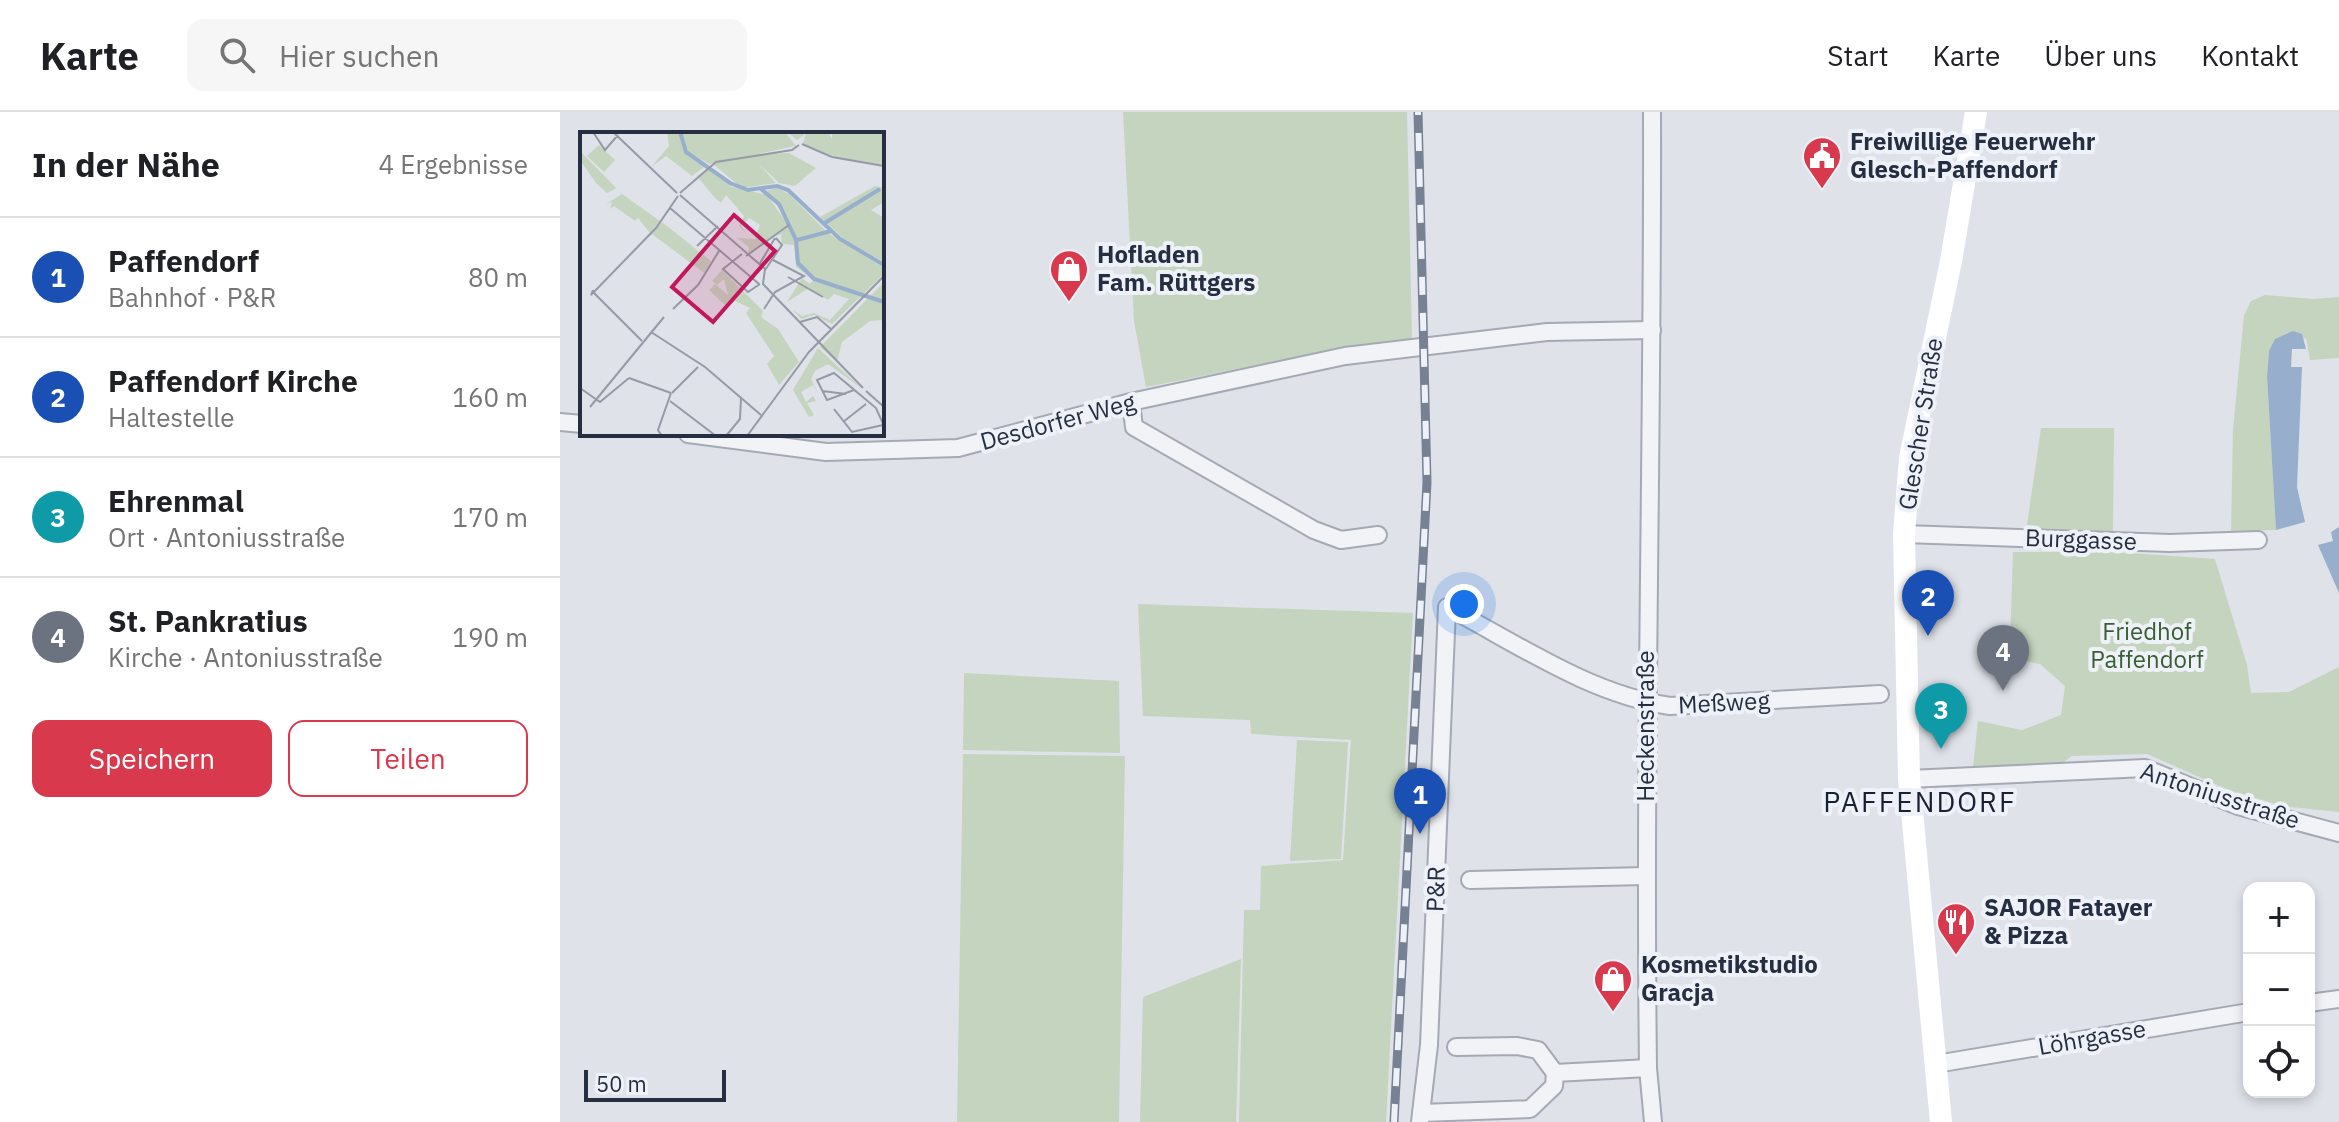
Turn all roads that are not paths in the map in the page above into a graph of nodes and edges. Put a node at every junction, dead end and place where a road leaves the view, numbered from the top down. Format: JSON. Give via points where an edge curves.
{"nodes":[{"id":1,"x":1652,"y":112,"type":"edge"},
{"id":2,"x":1976,"y":112,"type":"edge"},
{"id":3,"x":1652,"y":330,"type":"junction"},
{"id":4,"x":1131,"y":402,"type":"junction"},
{"id":5,"x":560,"y":422,"type":"edge"},
{"id":6,"x":580,"y":424,"type":"edge"},
{"id":7,"x":703,"y":436,"type":"edge"},
{"id":8,"x":1904,"y":534,"type":"junction"},
{"id":9,"x":1378,"y":535,"type":"dead end"},
{"id":10,"x":2258,"y":540,"type":"dead end"},
{"id":11,"x":1447,"y":607,"type":"joint"},
{"id":12,"x":1880,"y":694,"type":"dead end"},
{"id":13,"x":1645,"y":703,"type":"junction"},
{"id":14,"x":1909,"y":779,"type":"junction"},
{"id":15,"x":2339,"y":833,"type":"edge"},
{"id":16,"x":1646,"y":876,"type":"junction"},
{"id":17,"x":1470,"y":880,"type":"dead end"},
{"id":18,"x":2339,"y":999,"type":"edge"},
{"id":19,"x":2315,"y":1002,"type":"edge"},
{"id":20,"x":2243,"y":1013,"type":"edge"},
{"id":21,"x":1456,"y":1047,"type":"dead end"},
{"id":22,"x":1936,"y":1064,"type":"junction"},
{"id":23,"x":1648,"y":1068,"type":"junction"},
{"id":24,"x":1555,"y":1073,"type":"junction"},
{"id":25,"x":1420,"y":1117,"type":"edge"},
{"id":26,"x":1653,"y":1122,"type":"edge"},
{"id":27,"x":1941,"y":1122,"type":"edge"}],
"edges":[{"from":1,"to":3,"type":"street","name":"Heckenstraße"},
{"from":2,"to":8,"type":"street","name":"Glescher Straße","via":[[1910,458]]},
{"from":3,"to":4,"type":"street","name":"Desdorfer Weg","via":[[1547,332],[1345,356]]},
{"from":3,"to":13,"type":"street","name":"Heckenstraße"},
{"from":4,"to":7,"type":"street","name":"Desdorfer Weg","via":[[958,448],[826,452]]},
{"from":4,"to":9,"type":"street","via":[[1134,427],[1314,530],[1341,540]]},
{"from":5,"to":6,"type":"street"},
{"from":8,"to":10,"type":"street","name":"Burggasse","via":[[2170,543]]},
{"from":8,"to":14,"type":"street","name":"Glescher Straße"},
{"from":11,"to":13,"type":"street","name":"Meßweg"},
{"from":11,"to":25,"type":"street","name":"P&R","via":[[1429,1045]]},
{"from":12,"to":13,"type":"street","name":"Meßweg","via":[[1684,706]]},
{"from":13,"to":16,"type":"street","name":"Heckenstraße"},
{"from":14,"to":15,"type":"street","name":"Antoniusstraße","via":[[2145,768],[2238,806]]},
{"from":14,"to":22,"type":"street","name":"Glescher Straße"},
{"from":16,"to":17,"type":"street"},
{"from":16,"to":23,"type":"street","name":"Heckenstraße"},
{"from":18,"to":19,"type":"street"},
{"from":20,"to":22,"type":"street","name":"Löhrgasse"},
{"from":21,"to":24,"type":"street","via":[[1538,1050]]},
{"from":22,"to":27,"type":"street","name":"Glescher Straße"},
{"from":23,"to":24,"type":"street"},
{"from":23,"to":26,"type":"street","name":"Heckenstraße"},
{"from":24,"to":25,"type":"street","via":[[1554,1086],[1530,1109]]}]}
